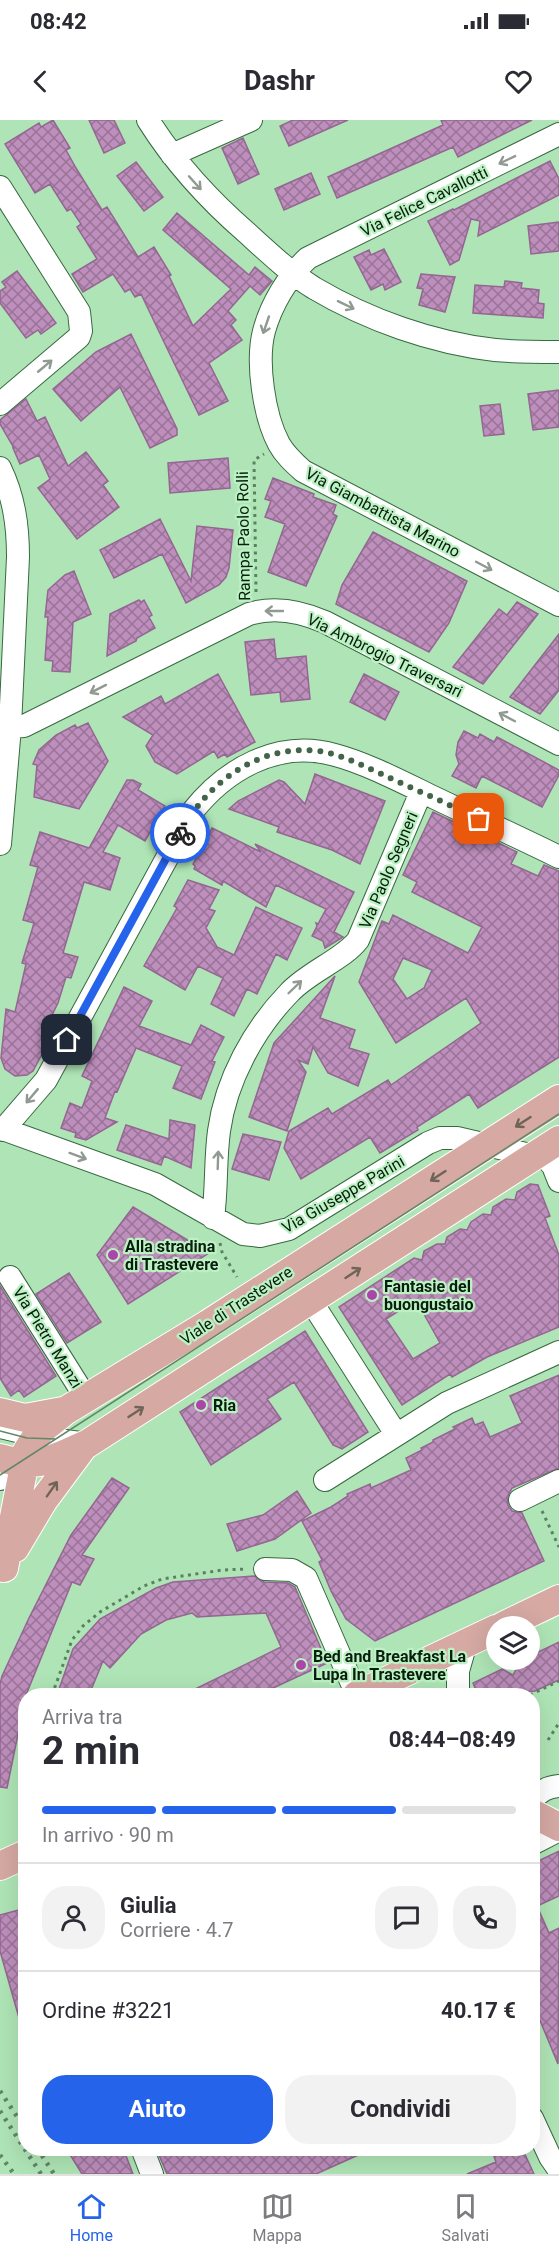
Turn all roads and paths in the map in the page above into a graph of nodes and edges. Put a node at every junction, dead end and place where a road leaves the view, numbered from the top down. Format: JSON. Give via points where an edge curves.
{"nodes":[{"id":1,"x":148,"y":120,"type":"edge"},
{"id":2,"x":251,"y":120,"type":"edge"},
{"id":3,"x":559,"y":134,"type":"edge"},
{"id":4,"x":172,"y":155,"type":"junction"},
{"id":5,"x":0,"y":187,"type":"edge"},
{"id":6,"x":294,"y":273,"type":"junction"},
{"id":7,"x":559,"y":352,"type":"edge"},
{"id":8,"x":0,"y":404,"type":"edge"},
{"id":9,"x":254,"y":460,"type":"dead end"},
{"id":10,"x":0,"y":468,"type":"edge"},
{"id":11,"x":559,"y":605,"type":"edge"},
{"id":12,"x":257,"y":612,"type":"junction"},
{"id":13,"x":10,"y":727,"type":"junction"},
{"id":14,"x":559,"y":744,"type":"edge"},
{"id":15,"x":421,"y":792,"type":"junction"},
{"id":16,"x":0,"y":837,"type":"edge"},
{"id":17,"x":559,"y":857,"type":"edge"},
{"id":18,"x":559,"y":1099,"type":"edge"},
{"id":19,"x":2,"y":1129,"type":"edge"},
{"id":20,"x":559,"y":1140,"type":"edge"},
{"id":21,"x":488,"y":1145,"type":"junction"},
{"id":22,"x":535,"y":1155,"type":"junction"},
{"id":23,"x":559,"y":1181,"type":"edge"},
{"id":24,"x":213,"y":1218,"type":"junction"},
{"id":25,"x":222,"y":1252,"type":"dead end"},
{"id":26,"x":10,"y":1276,"type":"dead end"},
{"id":27,"x":238,"y":1279,"type":"dead end"},
{"id":28,"x":311,"y":1300,"type":"junction"},
{"id":29,"x":559,"y":1352,"type":"edge"},
{"id":30,"x":75,"y":1404,"type":"junction"},
{"id":31,"x":1,"y":1422,"type":"edge"},
{"id":32,"x":396,"y":1434,"type":"junction"},
{"id":33,"x":45,"y":1438,"type":"junction"},
{"id":34,"x":87,"y":1444,"type":"junction"},
{"id":35,"x":12,"y":1461,"type":"edge"},
{"id":36,"x":0,"y":1479,"type":"edge"},
{"id":37,"x":324,"y":1480,"type":"dead end"},
{"id":38,"x":559,"y":1481,"type":"edge"},
{"id":39,"x":527,"y":1496,"type":"joint"},
{"id":40,"x":0,"y":1523,"type":"edge"},
{"id":41,"x":559,"y":1547,"type":"edge"},
{"id":42,"x":265,"y":1569,"type":"joint"},
{"id":43,"x":2,"y":1572,"type":"edge"},
{"id":44,"x":559,"y":1599,"type":"edge"},
{"id":45,"x":524,"y":1616,"type":"edge"},
{"id":46,"x":486,"y":1634,"type":"edge"},
{"id":47,"x":466,"y":1643,"type":"junction"},
{"id":48,"x":559,"y":1681,"type":"edge"},
{"id":49,"x":55,"y":1688,"type":"edge"},
{"id":50,"x":354,"y":1688,"type":"edge"},
{"id":51,"x":372,"y":1688,"type":"edge"},
{"id":52,"x":458,"y":1688,"type":"edge"},
{"id":53,"x":540,"y":1690,"type":"edge"},
{"id":54,"x":559,"y":1723,"type":"edge"},
{"id":55,"x":548,"y":1740,"type":"dead end"},
{"id":56,"x":559,"y":1786,"type":"edge"},
{"id":57,"x":540,"y":1793,"type":"edge"},
{"id":58,"x":540,"y":1818,"type":"edge"},
{"id":59,"x":559,"y":1829,"type":"edge"},
{"id":60,"x":540,"y":1840,"type":"edge"},
{"id":61,"x":18,"y":1858,"type":"edge"},
{"id":62,"x":0,"y":1866,"type":"edge"},
{"id":63,"x":540,"y":2135,"type":"edge"},
{"id":64,"x":145,"y":2156,"type":"edge"},
{"id":65,"x":559,"y":2170,"type":"edge"},
{"id":66,"x":152,"y":2174,"type":"edge"}],
"edges":[{"from":1,"to":4,"type":"street"},
{"from":2,"to":4,"type":"street"},
{"from":3,"to":6,"type":"street","name":"Via Felice Cavallotti","one_way":true,"via":[[308,258]]},
{"from":4,"to":6,"type":"street","one_way":true,"via":[[213,202]]},
{"from":8,"to":5,"type":"street","one_way":true,"via":[[79,337],[81,331],[79,312]]},
{"from":6,"to":7,"type":"street","one_way":true,"via":[[340,302],[404,328],[477,347]]},
{"from":6,"to":11,"type":"street","name":"Via Giambattista Marino","one_way":true,"via":[[268,319],[262,354],[268,414],[286,455],[303,471]]},
{"from":9,"to":12,"type":"path","name":"Rampa Paolo Rolli"},
{"from":10,"to":13,"type":"street","via":[[14,504],[18,543]]},
{"from":12,"to":13,"type":"street","name":"Via Ambrogio Traversari","one_way":true,"via":[[24,726]]},
{"from":14,"to":12,"type":"street","name":"Via Ambrogio Traversari","one_way":true,"via":[[325,621],[293,611]]},
{"from":13,"to":16,"type":"street"},
{"from":15,"to":17,"type":"street"},
{"from":15,"to":19,"type":"street","one_way":true,"via":[[344,758],[318,751],[271,755],[228,776],[192,812],[46,1080]]},
{"from":24,"to":15,"type":"street","name":"Via Paolo Segneri","one_way":true,"via":[[219,1130],[238,1069],[264,1023],[289,993],[358,940]]},
{"from":18,"to":21,"type":"main road","name":"Viale di Trastevere","one_way":true},
{"from":19,"to":24,"type":"street","name":"Via Giuseppe Parini","one_way":true,"via":[[155,1184]]},
{"from":20,"to":22,"type":"main road"},
{"from":21,"to":22,"type":"street"},
{"from":21,"to":24,"type":"street","name":"Via Giuseppe Parini","via":[[457,1138],[436,1139],[278,1232],[250,1236]]},
{"from":21,"to":30,"type":"main road","name":"Viale di Trastevere","one_way":true},
{"from":22,"to":23,"type":"street","via":[[549,1162]]},
{"from":28,"to":22,"type":"main road","one_way":true},
{"from":25,"to":27,"type":"path"},
{"from":26,"to":30,"type":"street","name":"Via Pietro Manzi"},
{"from":28,"to":32,"type":"street"},
{"from":34,"to":28,"type":"main road","one_way":true},
{"from":29,"to":32,"type":"street","via":[[464,1394]]},
{"from":30,"to":31,"type":"main road"},
{"from":30,"to":33,"type":"main road","name":"Viale di Trastevere","via":[[47,1424]]},
{"from":31,"to":33,"type":"street"},
{"from":31,"to":35,"type":"main road"},
{"from":32,"to":37,"type":"street"},
{"from":33,"to":34,"type":"street"},
{"from":33,"to":35,"type":"main road","name":"Viale di Trastevere"},
{"from":34,"to":35,"type":"main road","via":[[38,1464]]},
{"from":43,"to":34,"type":"main road","one_way":true,"via":[[43,1501]]},
{"from":35,"to":36,"type":"street"},
{"from":35,"to":43,"type":"main road","name":"Viale di Trastevere"},
{"from":38,"to":39,"type":"street"},
{"from":39,"to":41,"type":"path"},
{"from":40,"to":43,"type":"main road","via":[[5,1544]]},
{"from":42,"to":49,"type":"path","via":[[175,1575],[144,1586],[82,1626],[72,1640]]},
{"from":42,"to":50,"type":"street","via":[[292,1570],[306,1578]]},
{"from":44,"to":45,"type":"main road"},
{"from":46,"to":47,"type":"main road"},
{"from":47,"to":51,"type":"main road"},
{"from":47,"to":52,"type":"street"},
{"from":48,"to":53,"type":"path"},
{"from":54,"to":55,"type":"path"},
{"from":56,"to":57,"type":"street"},
{"from":58,"to":59,"type":"main road"},
{"from":59,"to":60,"type":"street"},
{"from":61,"to":62,"type":"main road"},
{"from":63,"to":65,"type":"street"},
{"from":64,"to":66,"type":"street"}]}
